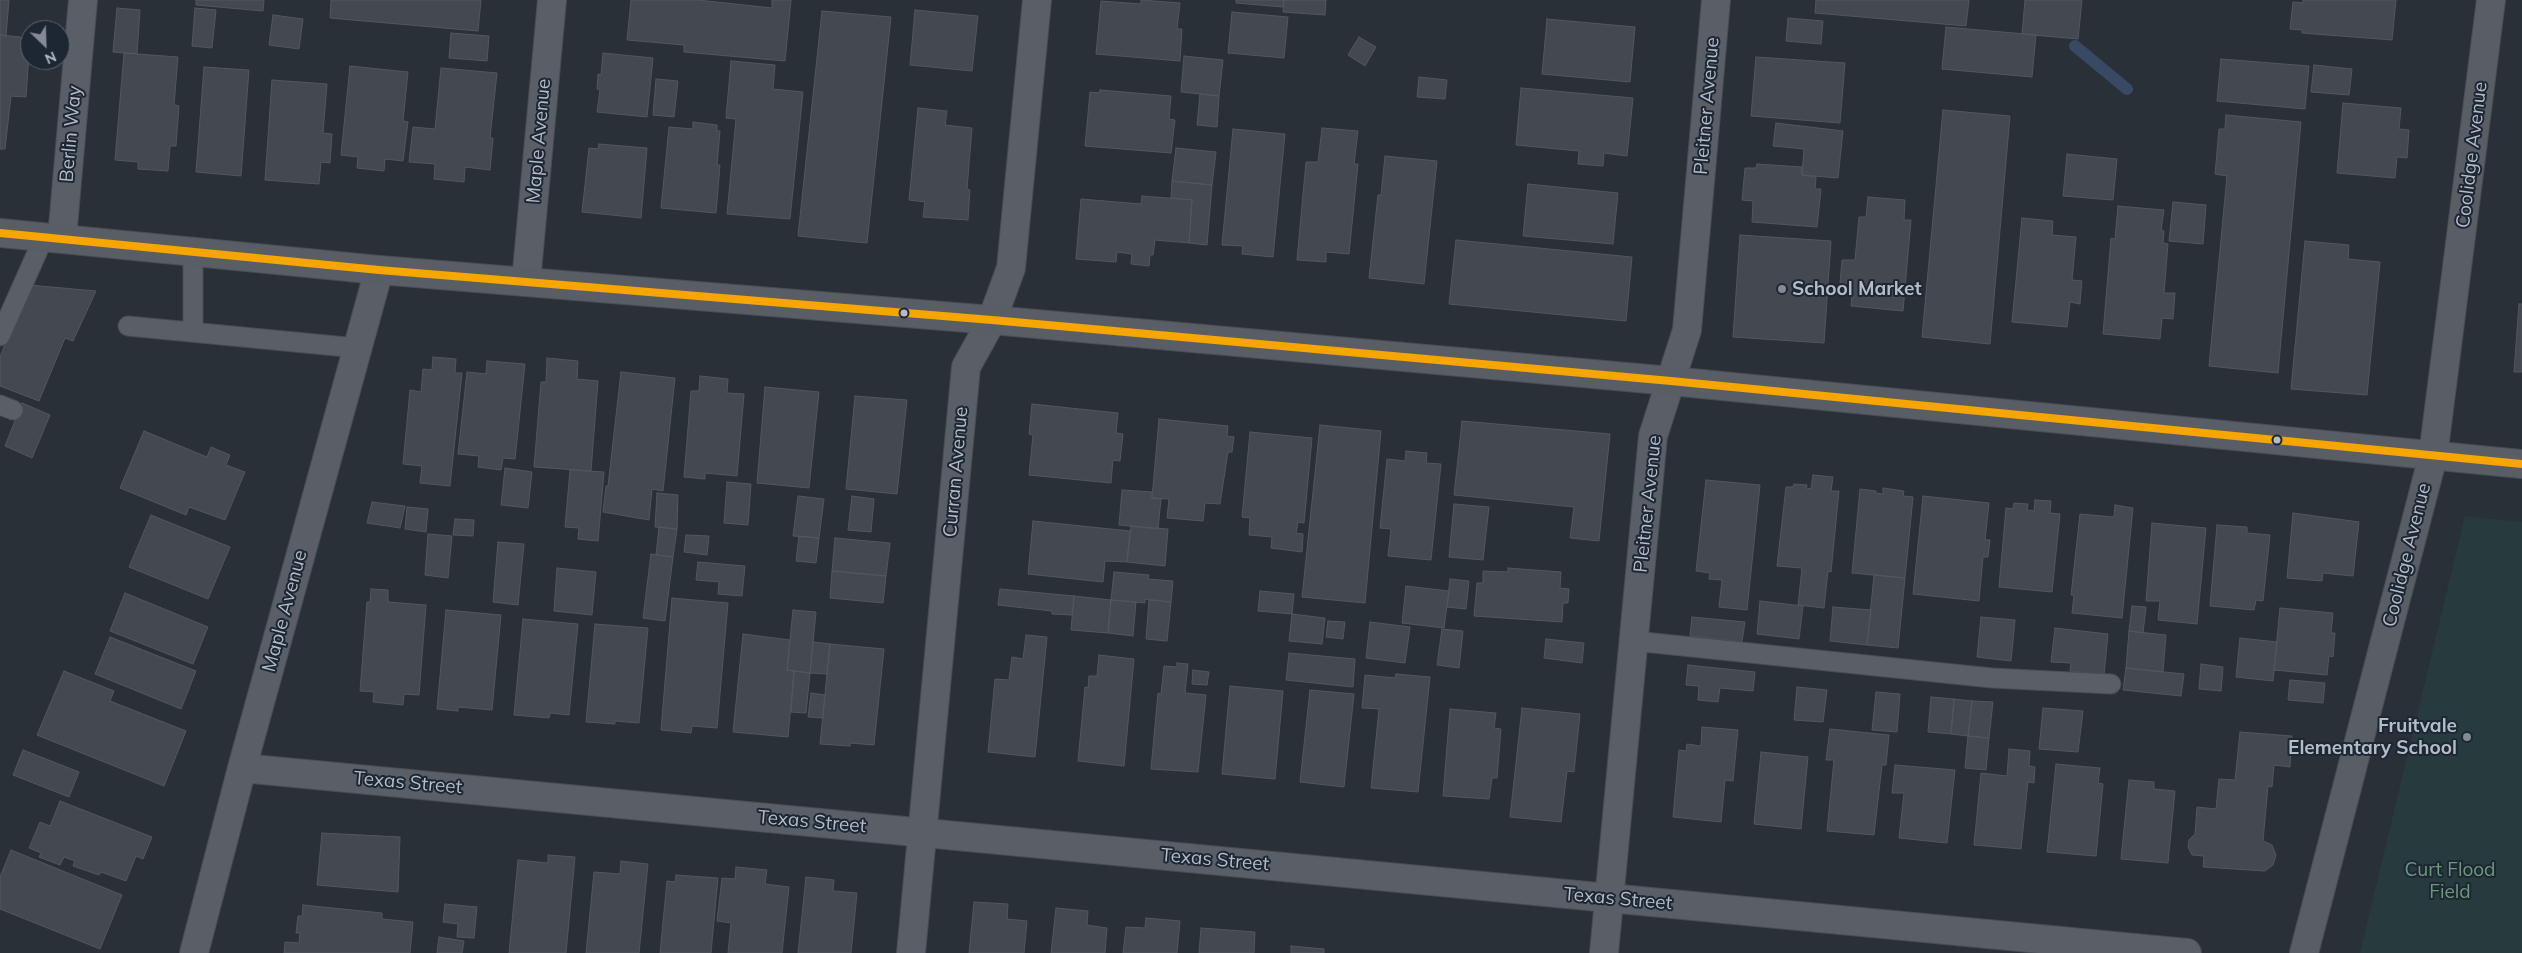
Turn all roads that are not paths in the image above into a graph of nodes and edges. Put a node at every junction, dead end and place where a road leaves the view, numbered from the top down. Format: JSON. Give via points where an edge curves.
{"nodes":[{"id":1,"x":83,"y":0,"type":"edge"},
{"id":2,"x":552,"y":0,"type":"edge"},
{"id":3,"x":1037,"y":0,"type":"edge"},
{"id":4,"x":1716,"y":0,"type":"edge"},
{"id":5,"x":2492,"y":0,"type":"edge"},
{"id":6,"x":0,"y":233,"type":"edge"},
{"id":7,"x":53,"y":237,"type":"junction"},
{"id":8,"x":193,"y":252,"type":"junction"},
{"id":9,"x":379,"y":270,"type":"junction"},
{"id":10,"x":526,"y":282,"type":"junction"},
{"id":11,"x":992,"y":320,"type":"junction"},
{"id":12,"x":128,"y":326,"type":"dead end"},
{"id":13,"x":193,"y":330,"type":"junction"},
{"id":14,"x":0,"y":336,"type":"edge"},
{"id":15,"x":357,"y":348,"type":"junction"},
{"id":16,"x":1671,"y":381,"type":"junction"},
{"id":17,"x":2433,"y":456,"type":"junction"},
{"id":18,"x":2522,"y":464,"type":"edge"},
{"id":19,"x":1634,"y":641,"type":"junction"},
{"id":20,"x":2111,"y":684,"type":"dead end"},
{"id":21,"x":242,"y":768,"type":"junction"},
{"id":22,"x":922,"y":832,"type":"junction"},
{"id":23,"x":1609,"y":898,"type":"junction"},
{"id":24,"x":194,"y":953,"type":"edge"},
{"id":25,"x":911,"y":953,"type":"edge"},
{"id":26,"x":1604,"y":953,"type":"edge"},
{"id":27,"x":2188,"y":953,"type":"edge"},
{"id":28,"x":2304,"y":953,"type":"edge"}],
"edges":[{"from":1,"to":7,"type":"street","name":"Berlin Way"},
{"from":2,"to":10,"type":"street","name":"Maple Avenue"},
{"from":3,"to":11,"type":"street","name":"Curran Avenue","via":[[1011,268]]},
{"from":4,"to":16,"type":"street","name":"Pleitner Avenue","via":[[1687,330]]},
{"from":5,"to":17,"type":"street","name":"Coolidge Avenue"},
{"from":6,"to":7,"type":"street"},
{"from":7,"to":8,"type":"street"},
{"from":7,"to":14,"type":"lane"},
{"from":8,"to":9,"type":"street"},
{"from":8,"to":13,"type":"lane"},
{"from":9,"to":10,"type":"street"},
{"from":9,"to":15,"type":"street","name":"Maple Avenue"},
{"from":10,"to":11,"type":"street"},
{"from":11,"to":16,"type":"street"},
{"from":11,"to":22,"type":"street","name":"Curran Avenue","via":[[966,367]]},
{"from":12,"to":13,"type":"lane"},
{"from":13,"to":15,"type":"lane"},
{"from":15,"to":21,"type":"street","name":"Maple Avenue"},
{"from":16,"to":17,"type":"street"},
{"from":16,"to":19,"type":"street","name":"Pleitner Avenue","via":[[1653,436]]},
{"from":17,"to":18,"type":"street"},
{"from":17,"to":28,"type":"street","name":"Coolidge Avenue"},
{"from":19,"to":20,"type":"lane","via":[[1992,678]]},
{"from":19,"to":23,"type":"street","name":"Pleitner Avenue"},
{"from":21,"to":22,"type":"street","name":"Texas Street"},
{"from":21,"to":24,"type":"street","name":"Maple Avenue"},
{"from":22,"to":23,"type":"street","name":"Texas Street"},
{"from":22,"to":25,"type":"street","name":"Curran Avenue"},
{"from":23,"to":26,"type":"street","name":"Pleitner Avenue"},
{"from":23,"to":27,"type":"street","name":"Texas Street"}]}
